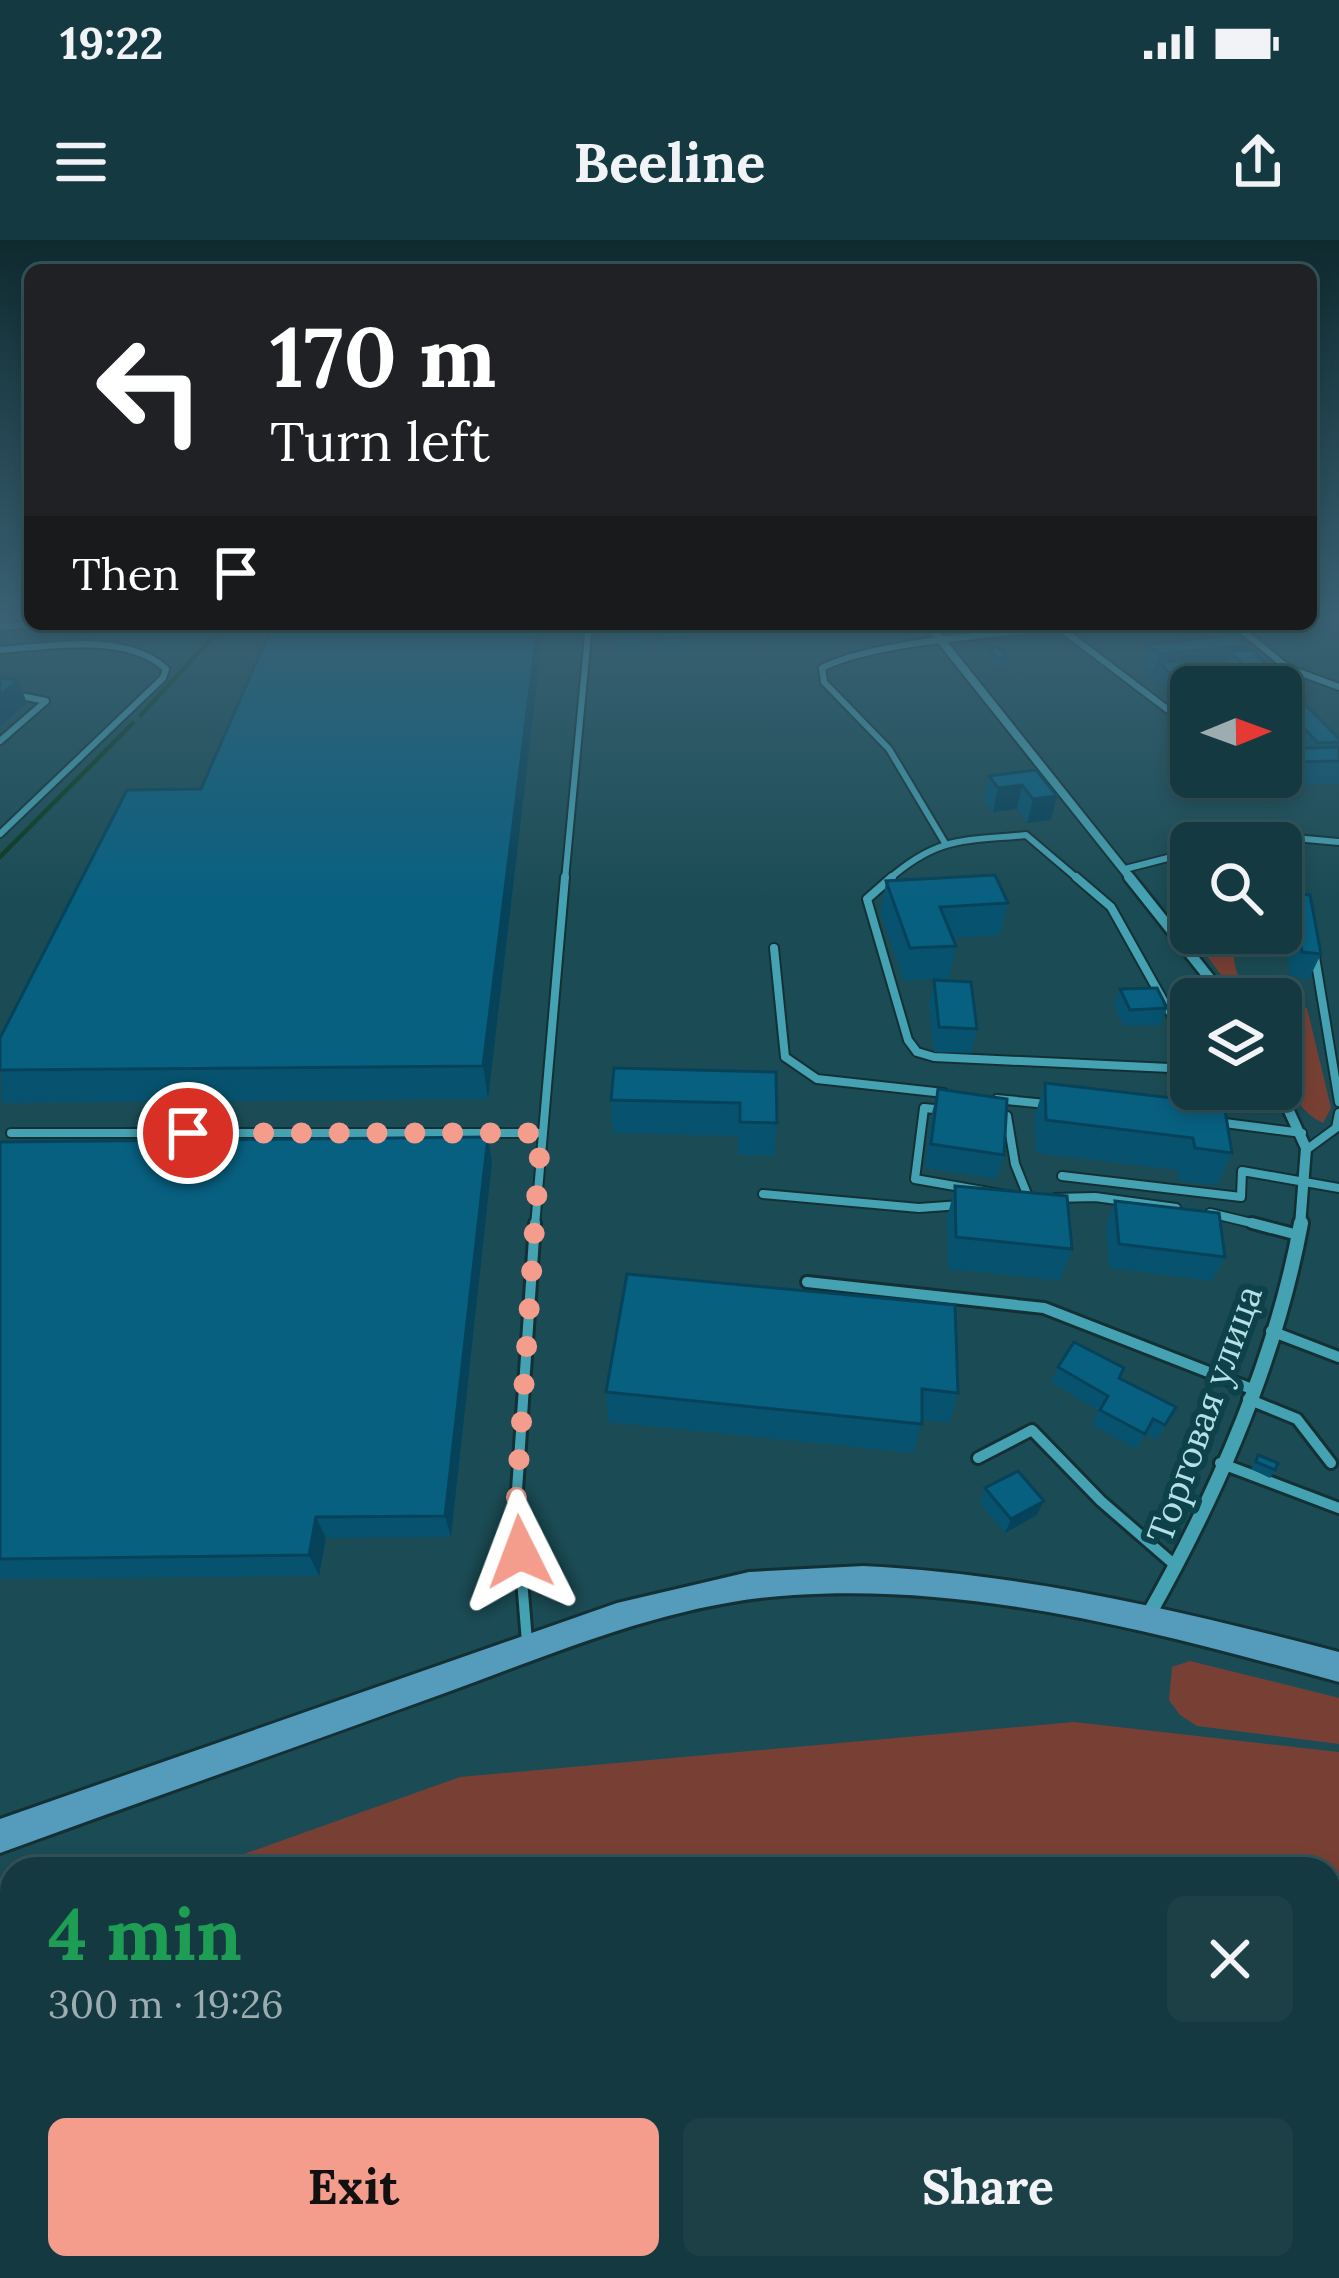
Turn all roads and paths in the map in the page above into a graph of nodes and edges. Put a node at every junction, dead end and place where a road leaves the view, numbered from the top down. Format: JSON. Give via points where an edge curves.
{"nodes":[{"id":1,"x":36,"y":710,"type":"edge"},
{"id":2,"x":129,"y":710,"type":"edge"},
{"id":3,"x":581,"y":710,"type":"edge"},
{"id":4,"x":852,"y":710,"type":"edge"},
{"id":5,"x":996,"y":710,"type":"edge"},
{"id":6,"x":0,"y":741,"type":"edge"},
{"id":7,"x":0,"y":834,"type":"edge"},
{"id":8,"x":1302,"y":839,"type":"edge"},
{"id":9,"x":1339,"y":842,"type":"edge"},
{"id":10,"x":945,"y":843,"type":"junction"},
{"id":11,"x":1170,"y":857,"type":"edge"},
{"id":12,"x":1125,"y":869,"type":"junction"},
{"id":13,"x":1313,"y":945,"type":"edge"},
{"id":14,"x":774,"y":948,"type":"dead end"},
{"id":15,"x":1210,"y":978,"type":"edge"},
{"id":16,"x":1170,"y":1012,"type":"edge"},
{"id":17,"x":1170,"y":1068,"type":"edge"},
{"id":18,"x":962,"y":1095,"type":"edge"},
{"id":19,"x":985,"y":1097,"type":"edge"},
{"id":20,"x":1339,"y":1102,"type":"edge"},
{"id":21,"x":1054,"y":1105,"type":"edge"},
{"id":22,"x":1290,"y":1110,"type":"edge"},
{"id":23,"x":1339,"y":1113,"type":"edge"},
{"id":24,"x":1193,"y":1119,"type":"edge"},
{"id":25,"x":11,"y":1133,"type":"dead end"},
{"id":26,"x":541,"y":1133,"type":"junction"},
{"id":27,"x":1302,"y":1133,"type":"junction"},
{"id":28,"x":1306,"y":1150,"type":"junction"},
{"id":29,"x":1061,"y":1176,"type":"dead end"},
{"id":30,"x":1307,"y":1179,"type":"junction"},
{"id":31,"x":1339,"y":1188,"type":"edge"},
{"id":32,"x":763,"y":1195,"type":"dead end"},
{"id":33,"x":1029,"y":1198,"type":"junction"},
{"id":34,"x":1298,"y":1235,"type":"junction"},
{"id":35,"x":807,"y":1282,"type":"dead end"},
{"id":36,"x":1271,"y":1331,"type":"junction"},
{"id":37,"x":1339,"y":1357,"type":"edge"},
{"id":38,"x":1250,"y":1394,"type":"junction"},
{"id":39,"x":978,"y":1458,"type":"dead end"},
{"id":40,"x":1220,"y":1463,"type":"junction"},
{"id":41,"x":1331,"y":1463,"type":"dead end"},
{"id":42,"x":1339,"y":1508,"type":"edge"},
{"id":43,"x":1178,"y":1568,"type":"junction"},
{"id":44,"x":1148,"y":1616,"type":"junction"},
{"id":45,"x":528,"y":1648,"type":"junction"},
{"id":46,"x":1339,"y":1667,"type":"edge"},
{"id":47,"x":0,"y":1836,"type":"edge"}],
"edges":[{"from":1,"to":6,"type":"lane"},
{"from":2,"to":7,"type":"lane"},
{"from":3,"to":26,"type":"lane"},
{"from":4,"to":10,"type":"lane","via":[[889,748]]},
{"from":5,"to":12,"type":"street"},
{"from":8,"to":9,"type":"lane"},
{"from":10,"to":16,"type":"lane","via":[[1026,835],[1111,907]]},
{"from":10,"to":17,"type":"lane","via":[[919,853],[867,899],[917,1052]]},
{"from":11,"to":12,"type":"lane"},
{"from":12,"to":15,"type":"street"},
{"from":13,"to":20,"type":"lane"},
{"from":14,"to":18,"type":"lane","via":[[785,1057],[817,1079]]},
{"from":19,"to":21,"type":"lane"},
{"from":22,"to":27,"type":"street","name":"Торговая улица"},
{"from":23,"to":28,"type":"lane","via":[[1336,1128]]},
{"from":24,"to":27,"type":"lane"},
{"from":25,"to":26,"type":"lane"},
{"from":26,"to":45,"type":"lane","via":[[516,1504]]},
{"from":27,"to":28,"type":"street","name":"Торговая улица"},
{"from":28,"to":30,"type":"street","name":"Торговая улица"},
{"from":29,"to":30,"type":"lane","via":[[1241,1197],[1242,1171]]},
{"from":30,"to":31,"type":"lane"},
{"from":30,"to":34,"type":"street","name":"Торговая улица"},
{"from":32,"to":33,"type":"lane","via":[[919,1208]]},
{"from":33,"to":33,"type":"lane","via":[[1007,1116],[924,1108],[915,1179]]},
{"from":33,"to":34,"type":"lane","via":[[1095,1197],[1198,1211]]},
{"from":34,"to":36,"type":"street","name":"Торговая улица"},
{"from":35,"to":38,"type":"lane","via":[[1044,1308]]},
{"from":36,"to":37,"type":"lane"},
{"from":36,"to":38,"type":"street","name":"Торговая улица"},
{"from":38,"to":40,"type":"street","name":"Торговая улица"},
{"from":38,"to":41,"type":"lane","via":[[1297,1418]]},
{"from":39,"to":43,"type":"lane","via":[[1033,1430]]},
{"from":40,"to":42,"type":"lane"},
{"from":40,"to":43,"type":"street","name":"Торговая улица"},
{"from":43,"to":44,"type":"street","name":"Торговая улица"},
{"from":44,"to":45,"type":"main road","via":[[917,1584],[793,1581],[649,1608]]},
{"from":44,"to":46,"type":"main road"},
{"from":45,"to":47,"type":"main road"}]}
